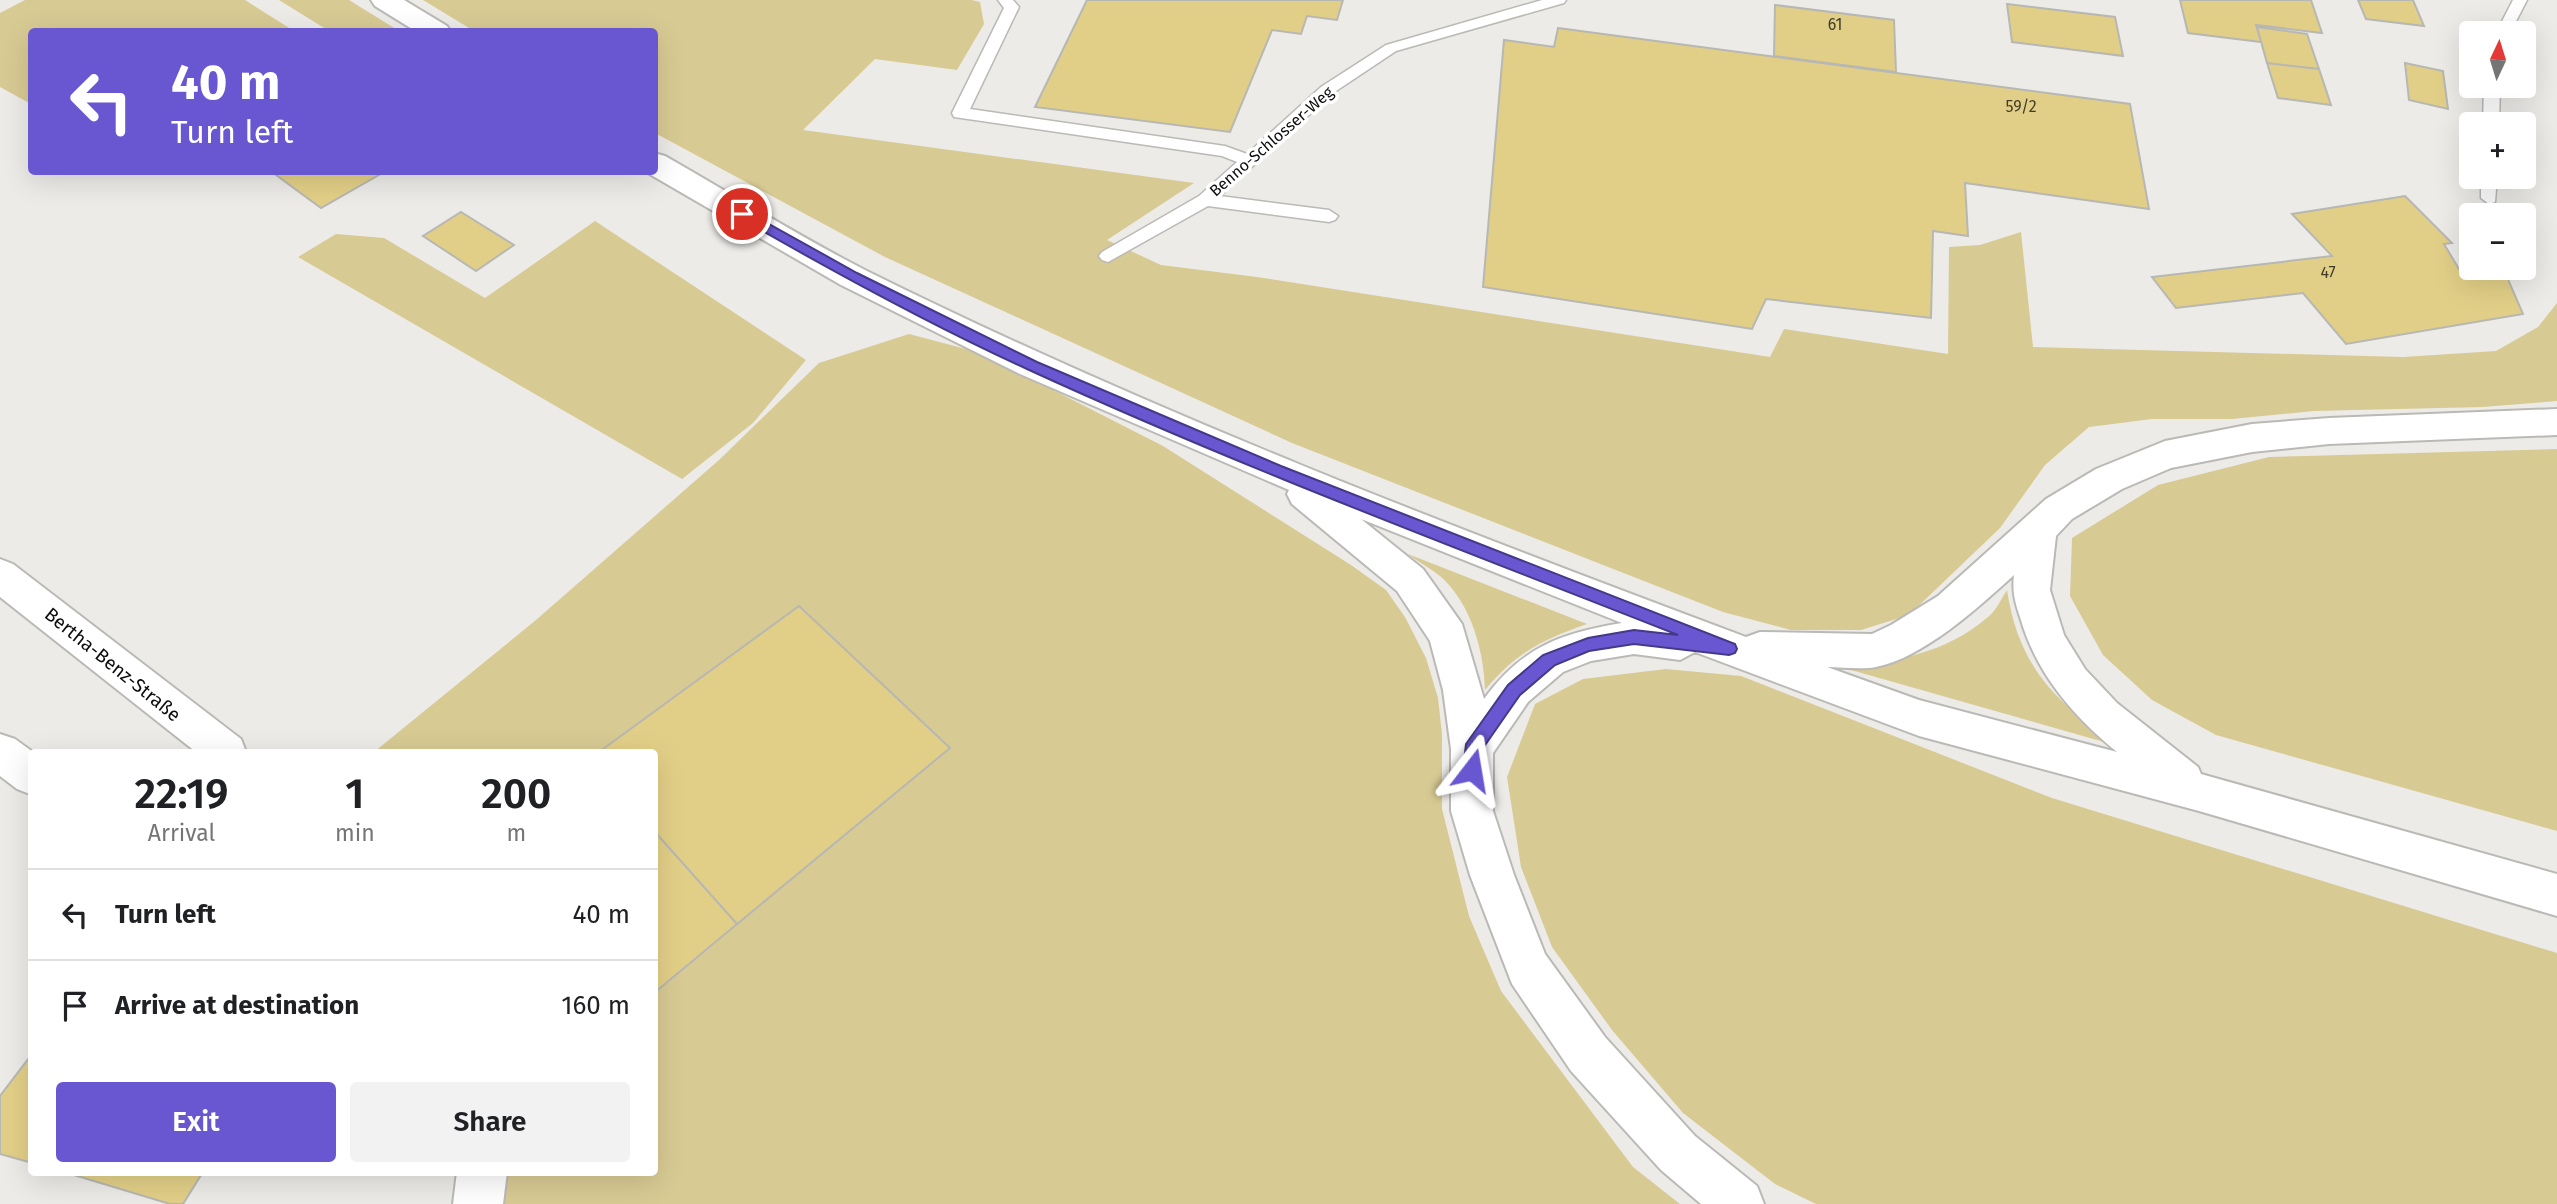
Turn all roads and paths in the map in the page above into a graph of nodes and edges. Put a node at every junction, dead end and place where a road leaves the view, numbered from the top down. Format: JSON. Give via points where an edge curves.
{"nodes":[{"id":1,"x":385,"y":0,"type":"edge"},
{"id":2,"x":1005,"y":0,"type":"edge"},
{"id":3,"x":1559,"y":0,"type":"edge"},
{"id":4,"x":2520,"y":0,"type":"edge"},
{"id":5,"x":2509,"y":21,"type":"edge"},
{"id":6,"x":430,"y":28,"type":"edge"},
{"id":7,"x":1250,"y":160,"type":"junction"},
{"id":8,"x":658,"y":165,"type":"edge"},
{"id":9,"x":2489,"y":189,"type":"edge"},
{"id":10,"x":2489,"y":198,"type":"dead end"},
{"id":11,"x":1205,"y":200,"type":"junction"},
{"id":12,"x":1329,"y":216,"type":"dead end"},
{"id":13,"x":1108,"y":256,"type":"dead end"},
{"id":14,"x":2557,"y":422,"type":"edge"},
{"id":15,"x":1276,"y":470,"type":"junction"},
{"id":16,"x":2038,"y":531,"type":"junction"},
{"id":17,"x":0,"y":576,"type":"edge"},
{"id":18,"x":1729,"y":649,"type":"junction"},
{"id":19,"x":222,"y":749,"type":"edge"},
{"id":20,"x":1472,"y":749,"type":"junction"},
{"id":21,"x":0,"y":751,"type":"edge"},
{"id":22,"x":28,"y":773,"type":"edge"},
{"id":23,"x":2199,"y":792,"type":"junction"},
{"id":24,"x":2557,"y":895,"type":"edge"},
{"id":25,"x":482,"y":1176,"type":"edge"},
{"id":26,"x":478,"y":1204,"type":"edge"},
{"id":27,"x":1739,"y":1204,"type":"edge"}],
"edges":[{"from":1,"to":6,"type":"main road"},
{"from":2,"to":7,"type":"lane","via":[[1012,7],[960,113],[1225,150]]},
{"from":3,"to":7,"type":"lane","name":"Benno-Schlosser-Weg","via":[[1391,48],[1327,90]]},
{"from":4,"to":5,"type":"lane"},
{"from":7,"to":11,"type":"lane","name":"Benno-Schlosser-Weg"},
{"from":8,"to":15,"type":"main road","via":[[852,277],[1032,365]]},
{"from":9,"to":10,"type":"lane"},
{"from":11,"to":12,"type":"lane"},
{"from":11,"to":13,"type":"lane","name":"Benno-Schlosser-Weg"},
{"from":14,"to":16,"type":"main road","via":[[2329,430],[2252,438],[2165,455],[2089,491],[2059,509]]},
{"from":15,"to":18,"type":"main road"},
{"from":15,"to":20,"type":"main road","via":[[1410,580],[1448,636]]},
{"from":16,"to":18,"type":"main road","via":[[1952,607],[1875,651]]},
{"from":16,"to":23,"type":"main road","via":[[2031,590],[2046,640],[2071,681],[2103,716]]},
{"from":17,"to":19,"type":"main road","name":"Bertha-Benz-Straße"},
{"from":18,"to":20,"type":"main road","via":[[1634,637],[1588,645],[1549,660],[1514,690]]},
{"from":18,"to":23,"type":"main road","via":[[1919,718]]},
{"from":20,"to":27,"type":"main road","via":[[1472,811],[1528,968],[1587,1054],[1678,1153]]},
{"from":21,"to":22,"type":"main road"},
{"from":23,"to":24,"type":"main road"},
{"from":25,"to":26,"type":"main road"}]}
